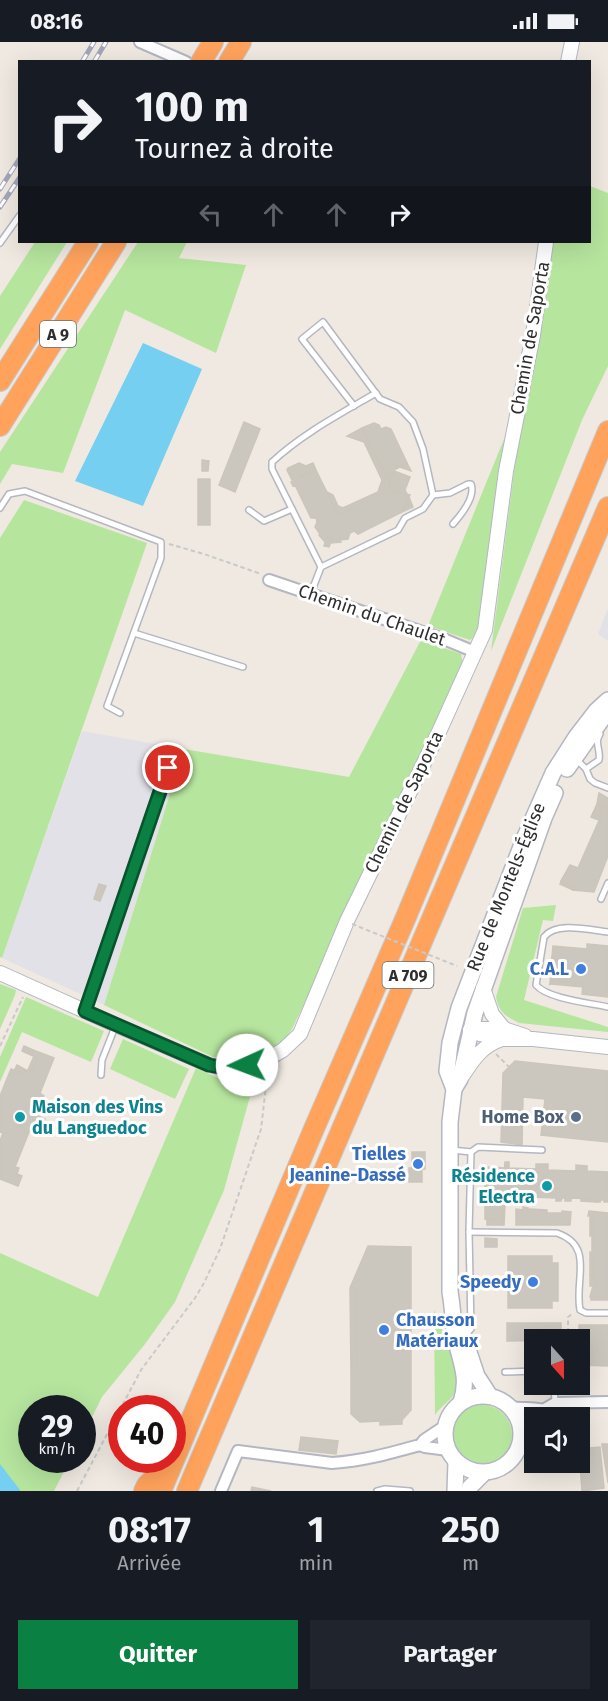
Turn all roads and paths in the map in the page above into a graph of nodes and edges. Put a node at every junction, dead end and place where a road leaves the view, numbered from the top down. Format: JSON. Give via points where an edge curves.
{"nodes":[{"id":1,"x":140,"y":42,"type":"edge"},
{"id":2,"x":241,"y":42,"type":"edge"},
{"id":3,"x":572,"y":42,"type":"edge"},
{"id":4,"x":201,"y":55,"type":"edge"},
{"id":5,"x":230,"y":60,"type":"edge"},
{"id":6,"x":568,"y":60,"type":"edge"},
{"id":7,"x":18,"y":218,"type":"edge"},
{"id":8,"x":0,"y":243,"type":"edge"},
{"id":9,"x":87,"y":243,"type":"edge"},
{"id":10,"x":115,"y":243,"type":"edge"},
{"id":11,"x":546,"y":243,"type":"edge"},
{"id":12,"x":0,"y":381,"type":"edge"},
{"id":13,"x":376,"y":393,"type":"junction"},
{"id":14,"x":354,"y":406,"type":"junction"},
{"id":15,"x":0,"y":426,"type":"edge"},
{"id":16,"x":608,"y":431,"type":"edge"},
{"id":17,"x":433,"y":495,"type":"junction"},
{"id":18,"x":608,"y":507,"type":"edge"},
{"id":19,"x":0,"y":508,"type":"edge"},
{"id":20,"x":292,"y":508,"type":"junction"},
{"id":21,"x":249,"y":510,"type":"dead end"},
{"id":22,"x":453,"y":524,"type":"dead end"},
{"id":23,"x":161,"y":542,"type":"junction"},
{"id":24,"x":321,"y":567,"type":"junction"},
{"id":25,"x":269,"y":580,"type":"joint"},
{"id":26,"x":311,"y":593,"type":"junction"},
{"id":27,"x":134,"y":633,"type":"junction"},
{"id":28,"x":476,"y":652,"type":"junction"},
{"id":29,"x":243,"y":667,"type":"dead end"},
{"id":30,"x":608,"y":700,"type":"edge"},
{"id":31,"x":608,"y":710,"type":"edge"},
{"id":32,"x":120,"y":713,"type":"dead end"},
{"id":33,"x":603,"y":730,"type":"dead end"},
{"id":34,"x":570,"y":755,"type":"junction"},
{"id":35,"x":168,"y":768,"type":"dead end"},
{"id":36,"x":586,"y":769,"type":"junction"},
{"id":37,"x":608,"y":789,"type":"edge"},
{"id":38,"x":608,"y":883,"type":"edge"},
{"id":39,"x":601,"y":899,"type":"dead end"},
{"id":40,"x":352,"y":924,"type":"dead end"},
{"id":41,"x":608,"y":932,"type":"edge"},
{"id":42,"x":457,"y":966,"type":"dead end"},
{"id":43,"x":0,"y":973,"type":"edge"},
{"id":44,"x":28,"y":986,"type":"junction"},
{"id":45,"x":483,"y":988,"type":"junction"},
{"id":46,"x":608,"y":1007,"type":"edge"},
{"id":47,"x":85,"y":1011,"type":"junction"},
{"id":48,"x":116,"y":1025,"type":"junction"},
{"id":49,"x":454,"y":1026,"type":"junction"},
{"id":50,"x":470,"y":1030,"type":"junction"},
{"id":51,"x":503,"y":1034,"type":"junction"},
{"id":52,"x":0,"y":1046,"type":"edge"},
{"id":53,"x":608,"y":1047,"type":"edge"},
{"id":54,"x":492,"y":1051,"type":"dead end"},
{"id":55,"x":269,"y":1058,"type":"junction"},
{"id":56,"x":509,"y":1067,"type":"dead end"},
{"id":57,"x":101,"y":1075,"type":"dead end"},
{"id":58,"x":457,"y":1084,"type":"junction"},
{"id":59,"x":450,"y":1150,"type":"junction"},
{"id":60,"x":542,"y":1150,"type":"dead end"},
{"id":61,"x":471,"y":1152,"type":"junction"},
{"id":62,"x":469,"y":1232,"type":"junction"},
{"id":63,"x":460,"y":1275,"type":"junction"},
{"id":64,"x":580,"y":1310,"type":"junction"},
{"id":65,"x":608,"y":1313,"type":"edge"},
{"id":66,"x":455,"y":1318,"type":"junction"},
{"id":67,"x":568,"y":1329,"type":"edge"},
{"id":68,"x":465,"y":1335,"type":"junction"},
{"id":69,"x":524,"y":1371,"type":"edge"},
{"id":70,"x":505,"y":1372,"type":"dead end"},
{"id":71,"x":555,"y":1395,"type":"edge"},
{"id":72,"x":490,"y":1396,"type":"junction"},
{"id":73,"x":461,"y":1402,"type":"junction"},
{"id":74,"x":608,"y":1402,"type":"edge"},
{"id":75,"x":555,"y":1403,"type":"junction"},
{"id":76,"x":511,"y":1407,"type":"junction"},
{"id":77,"x":550,"y":1407,"type":"edge"},
{"id":78,"x":524,"y":1410,"type":"edge"},
{"id":79,"x":445,"y":1426,"type":"junction"},
{"id":80,"x":186,"y":1432,"type":"edge"},
{"id":81,"x":524,"y":1436,"type":"edge"},
{"id":82,"x":521,"y":1440,"type":"junction"},
{"id":83,"x":420,"y":1444,"type":"junction"},
{"id":84,"x":452,"y":1456,"type":"junction"},
{"id":85,"x":160,"y":1473,"type":"edge"},
{"id":86,"x":169,"y":1473,"type":"edge"},
{"id":87,"x":484,"y":1473,"type":"junction"},
{"id":88,"x":77,"y":1491,"type":"edge"},
{"id":89,"x":144,"y":1491,"type":"edge"},
{"id":90,"x":161,"y":1491,"type":"edge"},
{"id":91,"x":187,"y":1491,"type":"edge"},
{"id":92,"x":221,"y":1491,"type":"edge"},
{"id":93,"x":377,"y":1491,"type":"edge"},
{"id":94,"x":410,"y":1491,"type":"edge"},
{"id":95,"x":455,"y":1491,"type":"edge"},
{"id":96,"x":469,"y":1491,"type":"edge"}],
"edges":[{"from":1,"to":4,"type":"street"},
{"from":2,"to":5,"type":"highway"},
{"from":3,"to":6,"type":"street"},
{"from":7,"to":8,"type":"lane"},
{"from":9,"to":12,"type":"highway","number":"A 9"},
{"from":10,"to":15,"type":"highway","number":"A 9"},
{"from":11,"to":28,"type":"street","name":"Chemin de Saporta","via":[[485,630]]},
{"from":13,"to":14,"type":"lane"},
{"from":13,"to":14,"type":"lane","via":[[323,322],[302,339]]},
{"from":13,"to":17,"type":"lane","via":[[380,399],[399,407],[413,422]]},
{"from":14,"to":20,"type":"lane","via":[[272,462]]},
{"from":16,"to":80,"type":"highway","number":"A 709"},
{"from":17,"to":22,"type":"lane","via":[[471,484],[473,490]]},
{"from":17,"to":24,"type":"lane","via":[[423,509],[405,518],[398,530]]},
{"from":18,"to":91,"type":"highway","number":"A 709"},
{"from":19,"to":23,"type":"lane","via":[[9,494],[25,491]]},
{"from":20,"to":21,"type":"lane","via":[[264,521]]},
{"from":20,"to":24,"type":"lane"},
{"from":23,"to":25,"type":"path","via":[[261,574]]},
{"from":23,"to":27,"type":"lane","via":[[161,558]]},
{"from":24,"to":26,"type":"lane"},
{"from":25,"to":26,"type":"street","name":"Chemin du Chaulet"},
{"from":26,"to":28,"type":"street","name":"Chemin du Chaulet"},
{"from":27,"to":29,"type":"lane"},
{"from":27,"to":32,"type":"lane","via":[[107,706]]},
{"from":28,"to":55,"type":"street","name":"Chemin de Saporta","via":[[347,921],[300,1034]]},
{"from":30,"to":34,"type":"main road","name":"Rue de Montels-Église","via":[[596,711]]},
{"from":31,"to":34,"type":"main road","name":"Rue de Montels-Église"},
{"from":33,"to":36,"type":"lane","via":[[597,742],[599,760]]},
{"from":34,"to":36,"type":"lane"},
{"from":34,"to":45,"type":"main road","name":"Rue de Montels-Église"},
{"from":34,"to":49,"type":"main road","name":"Rue de Montels-Église","via":[[553,773],[531,822]]},
{"from":35,"to":47,"type":"lane"},
{"from":36,"to":37,"type":"lane","via":[[590,779]]},
{"from":38,"to":39,"type":"lane"},
{"from":40,"to":42,"type":"path","bridge":true},
{"from":41,"to":46,"type":"lane","via":[[561,927],[547,933],[536,985],[556,996]]},
{"from":43,"to":44,"type":"street","name":"Chemin de Saporta"},
{"from":44,"to":47,"type":"street","name":"Chemin de Saporta"},
{"from":44,"to":52,"type":"path"},
{"from":45,"to":50,"type":"main road","name":"Rue de Montels-Église"},
{"from":45,"to":51,"type":"street"},
{"from":47,"to":48,"type":"street","name":"Chemin de Saporta"},
{"from":48,"to":55,"type":"street","name":"Chemin de Saporta","via":[[209,1065],[236,1067]]},
{"from":48,"to":57,"type":"lane","via":[[102,1060]]},
{"from":49,"to":50,"type":"main road"},
{"from":49,"to":58,"type":"main road","name":"Rue de Montels-Église","via":[[447,1071]]},
{"from":50,"to":51,"type":"street","via":[[482,1028]]},
{"from":50,"to":58,"type":"main road","name":"Rue de Montels-Église"},
{"from":51,"to":53,"type":"street"},
{"from":51,"to":58,"type":"street","via":[[478,1052]]},
{"from":54,"to":56,"type":"path"},
{"from":55,"to":88,"type":"path","via":[[261,1130],[220,1250],[204,1283],[141,1370]]},
{"from":58,"to":59,"type":"main road"},
{"from":59,"to":61,"type":"lane"},
{"from":59,"to":63,"type":"main road"},
{"from":60,"to":61,"type":"lane","via":[[478,1147]]},
{"from":61,"to":62,"type":"lane"},
{"from":62,"to":63,"type":"lane"},
{"from":62,"to":64,"type":"lane","via":[[557,1233],[568,1237],[580,1253]]},
{"from":63,"to":66,"type":"main road","via":[[450,1292]]},
{"from":63,"to":68,"type":"lane","via":[[471,1329]]},
{"from":64,"to":65,"type":"lane"},
{"from":64,"to":67,"type":"path","via":[[568,1317]]},
{"from":66,"to":68,"type":"main road"},
{"from":66,"to":73,"type":"main road","via":[[465,1380]]},
{"from":68,"to":72,"type":"main road","via":[[477,1376]]},
{"from":69,"to":70,"type":"lane"},
{"from":71,"to":75,"type":"lane"},
{"from":72,"to":73,"type":"main road"},
{"from":72,"to":76,"type":"main road"},
{"from":73,"to":79,"type":"main road"},
{"from":74,"to":75,"type":"street"},
{"from":75,"to":77,"type":"street"},
{"from":76,"to":78,"type":"street"},
{"from":76,"to":82,"type":"main road","via":[[518,1417]]},
{"from":79,"to":83,"type":"street"},
{"from":79,"to":84,"type":"main road","via":[[444,1438]]},
{"from":81,"to":82,"type":"street"},
{"from":82,"to":87,"type":"main road","via":[[512,1459]]},
{"from":83,"to":84,"type":"street"},
{"from":83,"to":92,"type":"street","via":[[372,1458],[332,1463],[238,1451]]},
{"from":84,"to":87,"type":"main road","via":[[464,1468]]},
{"from":84,"to":95,"type":"main road"},
{"from":85,"to":89,"type":"highway"},
{"from":86,"to":90,"type":"highway","number":"A 709"},
{"from":87,"to":96,"type":"main road"},
{"from":93,"to":94,"type":"lane"}]}
